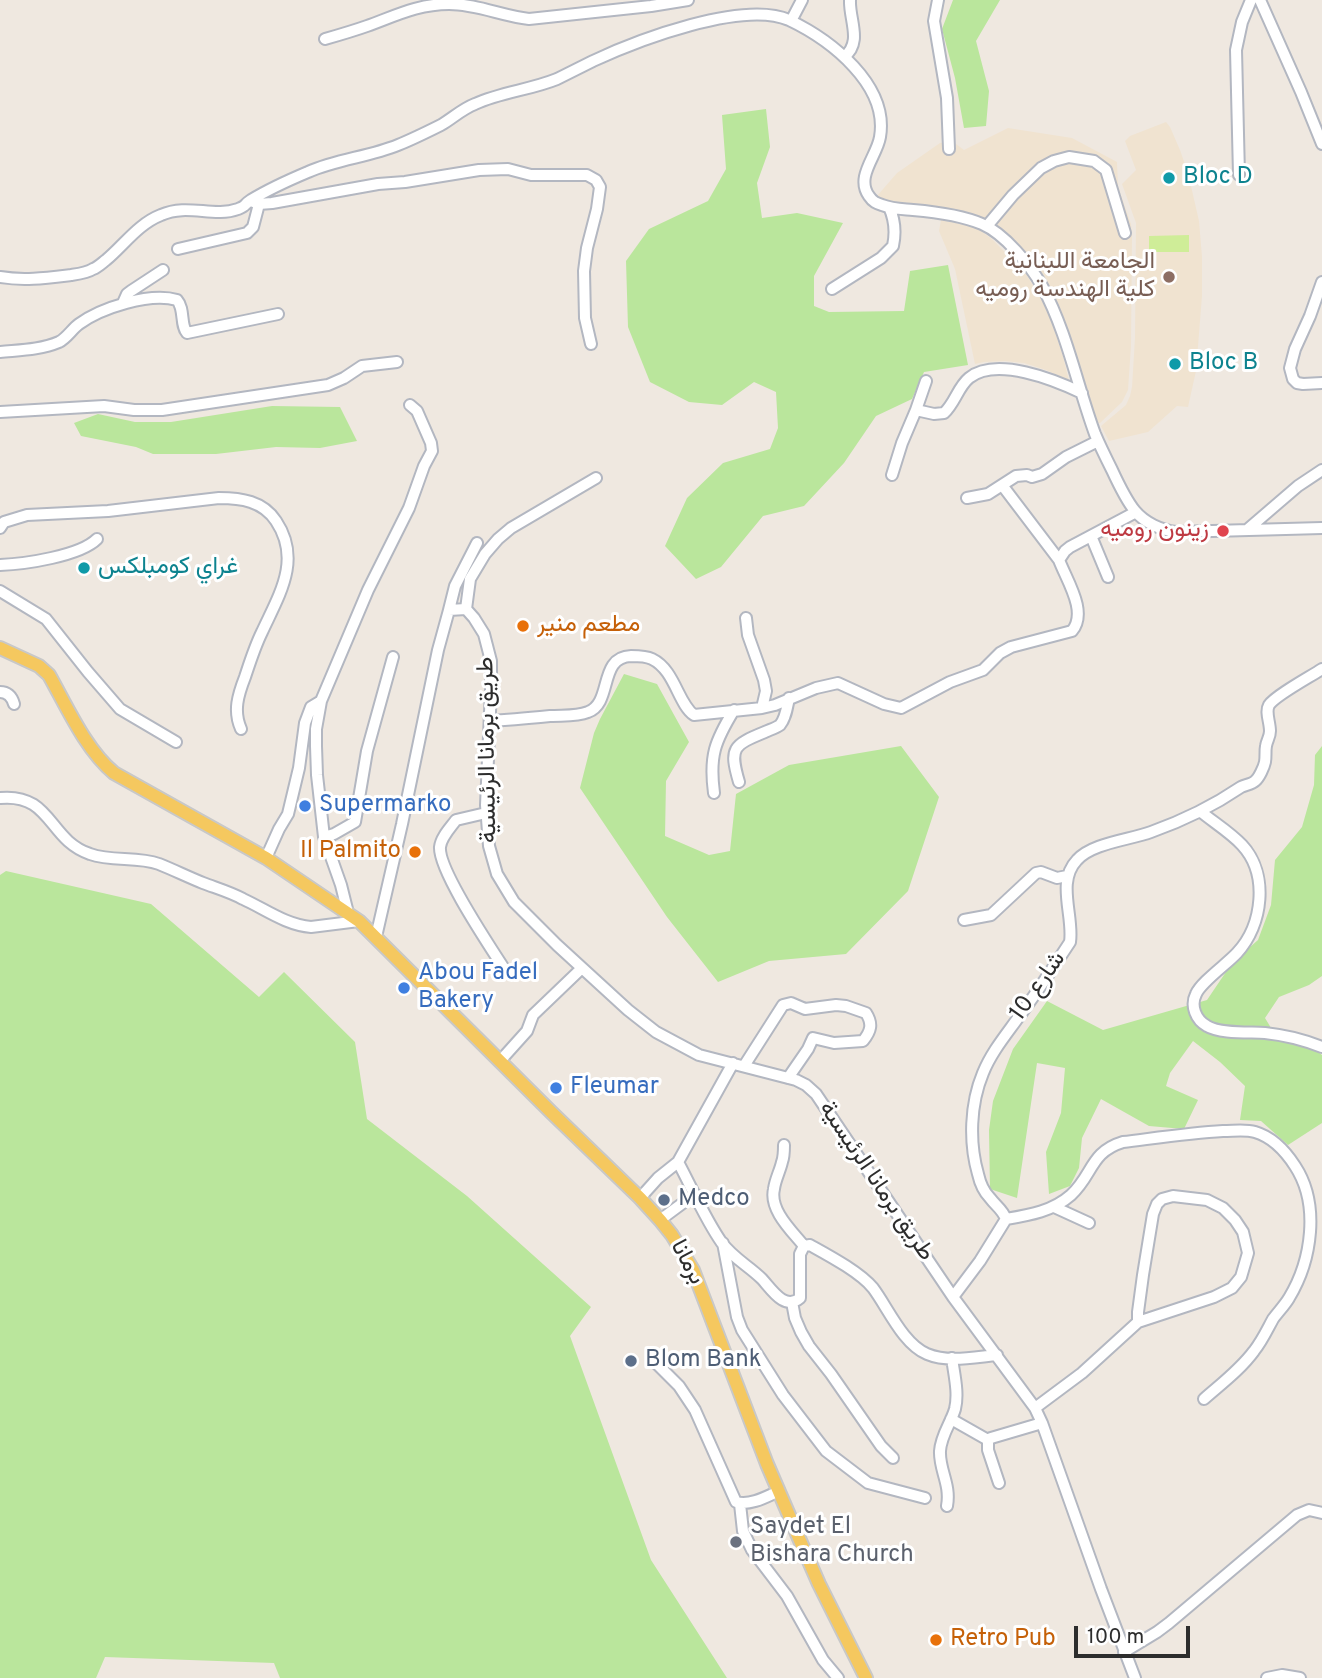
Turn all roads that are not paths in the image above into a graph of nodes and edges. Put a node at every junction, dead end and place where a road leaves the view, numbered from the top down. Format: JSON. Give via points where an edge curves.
{"nodes":[{"id":1,"x":688,"y":0,"type":"edge"},
{"id":2,"x":802,"y":0,"type":"edge"},
{"id":3,"x":850,"y":0,"type":"edge"},
{"id":4,"x":938,"y":0,"type":"edge"},
{"id":5,"x":1251,"y":0,"type":"edge"},
{"id":6,"x":1260,"y":0,"type":"edge"},
{"id":7,"x":791,"y":21,"type":"junction"},
{"id":8,"x":326,"y":39,"type":"dead end"},
{"id":9,"x":844,"y":57,"type":"junction"},
{"id":10,"x":1322,"y":144,"type":"edge"},
{"id":11,"x":949,"y":149,"type":"dead end"},
{"id":12,"x":1239,"y":175,"type":"dead end"},
{"id":13,"x":255,"y":202,"type":"junction"},
{"id":14,"x":889,"y":207,"type":"junction"},
{"id":15,"x":987,"y":226,"type":"junction"},
{"id":16,"x":1125,"y":233,"type":"dead end"},
{"id":17,"x":178,"y":249,"type":"dead end"},
{"id":18,"x":163,"y":270,"type":"dead end"},
{"id":19,"x":0,"y":277,"type":"edge"},
{"id":20,"x":1322,"y":282,"type":"edge"},
{"id":21,"x":832,"y":289,"type":"dead end"},
{"id":22,"x":123,"y":303,"type":"junction"},
{"id":23,"x":278,"y":314,"type":"dead end"},
{"id":24,"x":591,"y":344,"type":"dead end"},
{"id":25,"x":0,"y":352,"type":"edge"},
{"id":26,"x":397,"y":362,"type":"dead end"},
{"id":27,"x":926,"y":381,"type":"dead end"},
{"id":28,"x":1322,"y":383,"type":"edge"},
{"id":29,"x":1082,"y":393,"type":"junction"},
{"id":30,"x":410,"y":405,"type":"dead end"},
{"id":31,"x":916,"y":410,"type":"junction"},
{"id":32,"x":0,"y":412,"type":"edge"},
{"id":33,"x":1098,"y":441,"type":"junction"},
{"id":34,"x":1322,"y":470,"type":"edge"},
{"id":35,"x":892,"y":475,"type":"dead end"},
{"id":36,"x":596,"y":478,"type":"dead end"},
{"id":37,"x":1002,"y":485,"type":"junction"},
{"id":38,"x":967,"y":498,"type":"dead end"},
{"id":39,"x":1136,"y":512,"type":"junction"},
{"id":40,"x":0,"y":528,"type":"edge"},
{"id":41,"x":1322,"y":528,"type":"edge"},
{"id":42,"x":1248,"y":529,"type":"junction"},
{"id":43,"x":1091,"y":536,"type":"junction"},
{"id":44,"x":97,"y":538,"type":"dead end"},
{"id":45,"x":477,"y":543,"type":"dead end"},
{"id":46,"x":1059,"y":560,"type":"junction"},
{"id":47,"x":0,"y":565,"type":"edge"},
{"id":48,"x":1108,"y":577,"type":"dead end"},
{"id":49,"x":0,"y":591,"type":"edge"},
{"id":50,"x":466,"y":609,"type":"junction"},
{"id":51,"x":449,"y":610,"type":"junction"},
{"id":52,"x":746,"y":618,"type":"dead end"},
{"id":53,"x":0,"y":648,"type":"edge"},
{"id":54,"x":393,"y":657,"type":"dead end"},
{"id":55,"x":1322,"y":669,"type":"edge"},
{"id":56,"x":0,"y":692,"type":"edge"},
{"id":57,"x":789,"y":698,"type":"junction"},
{"id":58,"x":321,"y":701,"type":"junction"},
{"id":59,"x":14,"y":704,"type":"dead end"},
{"id":60,"x":762,"y":708,"type":"junction"},
{"id":61,"x":734,"y":710,"type":"junction"},
{"id":62,"x":490,"y":721,"type":"junction"},
{"id":63,"x":241,"y":729,"type":"dead end"},
{"id":64,"x":176,"y":742,"type":"dead end"},
{"id":65,"x":739,"y":782,"type":"dead end"},
{"id":66,"x":714,"y":793,"type":"dead end"},
{"id":67,"x":0,"y":798,"type":"edge"},
{"id":68,"x":1200,"y":811,"type":"junction"},
{"id":69,"x":486,"y":813,"type":"junction"},
{"id":70,"x":324,"y":837,"type":"junction"},
{"id":71,"x":266,"y":858,"type":"junction"},
{"id":72,"x":1068,"y":876,"type":"junction"},
{"id":73,"x":348,"y":913,"type":"junction"},
{"id":74,"x":964,"y":920,"type":"dead end"},
{"id":75,"x":359,"y":921,"type":"junction"},
{"id":76,"x":376,"y":937,"type":"junction"},
{"id":77,"x":582,"y":968,"type":"junction"},
{"id":78,"x":505,"y":971,"type":"dead end"},
{"id":79,"x":1322,"y":1047,"type":"edge"},
{"id":80,"x":500,"y":1061,"type":"junction"},
{"id":81,"x":739,"y":1065,"type":"junction"},
{"id":82,"x":788,"y":1078,"type":"junction"},
{"id":83,"x":784,"y":1145,"type":"dead end"},
{"id":84,"x":678,"y":1162,"type":"junction"},
{"id":85,"x":695,"y":1194,"type":"junction"},
{"id":86,"x":640,"y":1198,"type":"junction"},
{"id":87,"x":1054,"y":1207,"type":"junction"},
{"id":88,"x":1006,"y":1219,"type":"junction"},
{"id":89,"x":660,"y":1220,"type":"junction"},
{"id":90,"x":1089,"y":1223,"type":"dead end"},
{"id":91,"x":723,"y":1243,"type":"junction"},
{"id":92,"x":804,"y":1246,"type":"junction"},
{"id":93,"x":953,"y":1297,"type":"junction"},
{"id":94,"x":792,"y":1302,"type":"junction"},
{"id":95,"x":1138,"y":1322,"type":"junction"},
{"id":96,"x":997,"y":1355,"type":"junction"},
{"id":97,"x":952,"y":1358,"type":"junction"},
{"id":98,"x":652,"y":1359,"type":"dead end"},
{"id":99,"x":1203,"y":1399,"type":"dead end"},
{"id":100,"x":1035,"y":1408,"type":"junction"},
{"id":101,"x":951,"y":1419,"type":"junction"},
{"id":102,"x":1042,"y":1423,"type":"junction"},
{"id":103,"x":988,"y":1440,"type":"junction"},
{"id":104,"x":894,"y":1458,"type":"dead end"},
{"id":105,"x":999,"y":1483,"type":"dead end"},
{"id":106,"x":779,"y":1491,"type":"junction"},
{"id":107,"x":925,"y":1498,"type":"dead end"},
{"id":108,"x":740,"y":1504,"type":"junction"},
{"id":109,"x":947,"y":1506,"type":"dead end"},
{"id":110,"x":1322,"y":1513,"type":"edge"},
{"id":111,"x":1124,"y":1652,"type":"junction"},
{"id":112,"x":838,"y":1678,"type":"edge"},
{"id":113,"x":866,"y":1678,"type":"edge"},
{"id":114,"x":1135,"y":1678,"type":"edge"},
{"id":115,"x":1267,"y":1678,"type":"edge"},
{"id":116,"x":1300,"y":1678,"type":"edge"}],
"edges":[{"from":1,"to":8,"type":"street","via":[[528,19],[449,4],[419,7]]},
{"from":2,"to":7,"type":"street"},
{"from":3,"to":9,"type":"street","via":[[855,39]]},
{"from":4,"to":11,"type":"street","via":[[934,21],[945,83]]},
{"from":5,"to":12,"type":"street","via":[[1236,50]]},
{"from":6,"to":10,"type":"street"},
{"from":7,"to":9,"type":"street"},
{"from":7,"to":13,"type":"street","via":[[751,14],[683,27],[557,79],[478,102],[392,147],[303,174]]},
{"from":9,"to":14,"type":"street","via":[[866,82],[878,106],[880,139],[864,183],[874,202]]},
{"from":13,"to":17,"type":"street","via":[[254,225],[247,233]]},
{"from":13,"to":19,"type":"street","via":[[225,212],[188,209],[164,213],[84,273],[31,280]]},
{"from":13,"to":24,"type":"street","via":[[479,170],[587,175],[600,187],[584,271]]},
{"from":14,"to":15,"type":"street","via":[[965,218]]},
{"from":14,"to":21,"type":"street","via":[[895,227],[893,246]]},
{"from":15,"to":16,"type":"street","via":[[1041,168],[1069,157],[1094,161],[1106,170]]},
{"from":15,"to":29,"type":"street","via":[[1029,266],[1042,286]]},
{"from":18,"to":22,"type":"street","via":[[131,291]]},
{"from":20,"to":28,"type":"street","via":[[1290,368],[1297,383]]},
{"from":22,"to":23,"type":"street","via":[[177,300],[187,333]]},
{"from":22,"to":25,"type":"street","via":[[82,322],[54,344]]},
{"from":26,"to":32,"type":"street","via":[[362,366],[328,385],[162,410],[104,406]]},
{"from":27,"to":31,"type":"street"},
{"from":29,"to":31,"type":"street","via":[[1034,374],[986,369],[969,377],[944,413]]},
{"from":29,"to":33,"type":"street"},
{"from":30,"to":58,"type":"street","via":[[417,411],[432,451]]},
{"from":31,"to":35,"type":"street"},
{"from":33,"to":37,"type":"street","via":[[1042,474],[1016,476]]},
{"from":33,"to":39,"type":"street"},
{"from":34,"to":42,"type":"street"},
{"from":36,"to":50,"type":"street","via":[[498,539],[470,579]]},
{"from":37,"to":38,"type":"street","via":[[988,494]]},
{"from":37,"to":46,"type":"street"},
{"from":39,"to":42,"type":"street","via":[[1167,531]]},
{"from":39,"to":43,"type":"street"},
{"from":40,"to":63,"type":"street","via":[[4,522],[27,515],[219,498],[249,500],[271,514],[288,556],[287,572],[239,694],[236,707]]},
{"from":41,"to":42,"type":"street"},
{"from":43,"to":46,"type":"street","via":[[1065,551]]},
{"from":43,"to":48,"type":"street"},
{"from":44,"to":47,"type":"street","via":[[57,557]]},
{"from":45,"to":51,"type":"street","name":"طريق برمانا الرئيسية","via":[[455,586]]},
{"from":46,"to":57,"type":"street","via":[[1078,611],[1072,631],[1011,647],[983,670],[901,708],[838,683]]},
{"from":49,"to":64,"type":"street","via":[[46,619],[120,709]]},
{"from":50,"to":51,"type":"street"},
{"from":50,"to":62,"type":"street","name":"طريق برمانا الرئيسية","via":[[484,634],[491,660]]},
{"from":51,"to":76,"type":"street","name":"طريق برمانا الرئيسية"},
{"from":52,"to":60,"type":"street","via":[[764,680]]},
{"from":53,"to":71,"type":"main road","via":[[49,675],[92,750],[114,773]]},
{"from":54,"to":70,"type":"street","via":[[367,751],[355,821]]},
{"from":55,"to":68,"type":"street","via":[[1269,705],[1269,740],[1256,780]]},
{"from":56,"to":59,"type":"street","via":[[8,694]]},
{"from":57,"to":60,"type":"street"},
{"from":57,"to":65,"type":"street","via":[[781,724],[737,747],[733,755]]},
{"from":58,"to":70,"type":"street","via":[[316,746]]},
{"from":58,"to":71,"type":"street","via":[[311,707],[305,723],[288,814]]},
{"from":60,"to":61,"type":"street"},
{"from":61,"to":62,"type":"street","via":[[694,715],[664,670],[642,656],[625,657],[614,664],[602,697],[589,712]]},
{"from":61,"to":66,"type":"street","via":[[712,757]]},
{"from":62,"to":69,"type":"street","name":"طريق برمانا الرئيسية"},
{"from":67,"to":75,"type":"street","via":[[16,797],[38,806],[59,833],[91,855],[155,863],[304,926]]},
{"from":68,"to":72,"type":"street","via":[[1086,852]]},
{"from":68,"to":79,"type":"street","via":[[1242,845],[1253,863],[1260,895],[1254,927],[1243,946],[1197,991],[1196,1015],[1213,1029],[1281,1035]]},
{"from":69,"to":77,"type":"street","name":"طريق برمانا الرئيسية","via":[[497,874],[514,902]]},
{"from":69,"to":78,"type":"street","via":[[456,820],[440,845],[441,858]]},
{"from":70,"to":73,"type":"street"},
{"from":71,"to":73,"type":"main road"},
{"from":72,"to":74,"type":"street","via":[[1036,873],[990,915]]},
{"from":72,"to":88,"type":"street","name":"شارع 10","via":[[1069,942],[982,1073],[974,1107],[972,1145],[978,1175]]},
{"from":73,"to":75,"type":"main road"},
{"from":75,"to":76,"type":"main road"},
{"from":76,"to":80,"type":"main road","name":"برمانا"},
{"from":77,"to":80,"type":"street","via":[[533,1015],[527,1031]]},
{"from":77,"to":81,"type":"street","name":"طريق برمانا الرئيسية","via":[[656,1032],[699,1055]]},
{"from":80,"to":86,"type":"main road","name":"برمانا"},
{"from":81,"to":82,"type":"street","name":"طريق برمانا الرئيسية"},
{"from":81,"to":82,"type":"street","via":[[783,1005],[804,1009],[836,1005],[866,1013],[871,1021],[863,1041],[834,1043],[813,1038]]},
{"from":81,"to":84,"type":"street"},
{"from":82,"to":93,"type":"street","name":"طريق برمانا الرئيسية","via":[[816,1094]]},
{"from":83,"to":92,"type":"street","via":[[773,1200]]},
{"from":84,"to":85,"type":"street"},
{"from":84,"to":86,"type":"street"},
{"from":85,"to":89,"type":"street"},
{"from":85,"to":91,"type":"street"},
{"from":86,"to":89,"type":"main road","name":"برمانا"},
{"from":87,"to":88,"type":"street"},
{"from":87,"to":90,"type":"street"},
{"from":87,"to":99,"type":"street","via":[[1072,1194],[1101,1152],[1123,1142],[1243,1130],[1269,1139],[1288,1155],[1307,1191],[1311,1220],[1300,1275],[1254,1352]]},
{"from":88,"to":93,"type":"street"},
{"from":89,"to":106,"type":"main road","name":"برمانا","via":[[693,1270]]},
{"from":91,"to":94,"type":"street","via":[[780,1299]]},
{"from":91,"to":107,"type":"street","via":[[742,1330],[783,1395],[827,1451],[868,1483]]},
{"from":92,"to":94,"type":"street","via":[[800,1298]]},
{"from":92,"to":97,"type":"street","via":[[834,1259],[871,1286],[917,1349]]},
{"from":93,"to":96,"type":"street","name":"طريق برمانا الرئيسية"},
{"from":94,"to":104,"type":"street","via":[[809,1346]]},
{"from":95,"to":95,"type":"street","via":[[1214,1297],[1232,1289],[1241,1277],[1248,1253],[1243,1232],[1223,1208],[1207,1200],[1173,1196],[1157,1204]]},
{"from":95,"to":100,"type":"street"},
{"from":96,"to":97,"type":"street"},
{"from":96,"to":100,"type":"street","name":"طريق برمانا الرئيسية"},
{"from":97,"to":101,"type":"street","via":[[956,1398]]},
{"from":98,"to":108,"type":"street","via":[[695,1410]]},
{"from":100,"to":102,"type":"street","name":"طريق برمانا الرئيسية"},
{"from":101,"to":103,"type":"street"},
{"from":101,"to":109,"type":"street","via":[[940,1447]]},
{"from":102,"to":103,"type":"street"},
{"from":102,"to":111,"type":"street","name":"طريق برمانا الرئيسية"},
{"from":103,"to":105,"type":"street"},
{"from":106,"to":108,"type":"street"},
{"from":106,"to":113,"type":"main road","name":"برمانا"},
{"from":108,"to":112,"type":"street","via":[[743,1531],[752,1550]]},
{"from":110,"to":111,"type":"street","via":[[1309,1510],[1297,1516],[1170,1623]]},
{"from":111,"to":114,"type":"street","name":"طريق برمانا الرئيسية"},
{"from":115,"to":116,"type":"street"}]}
